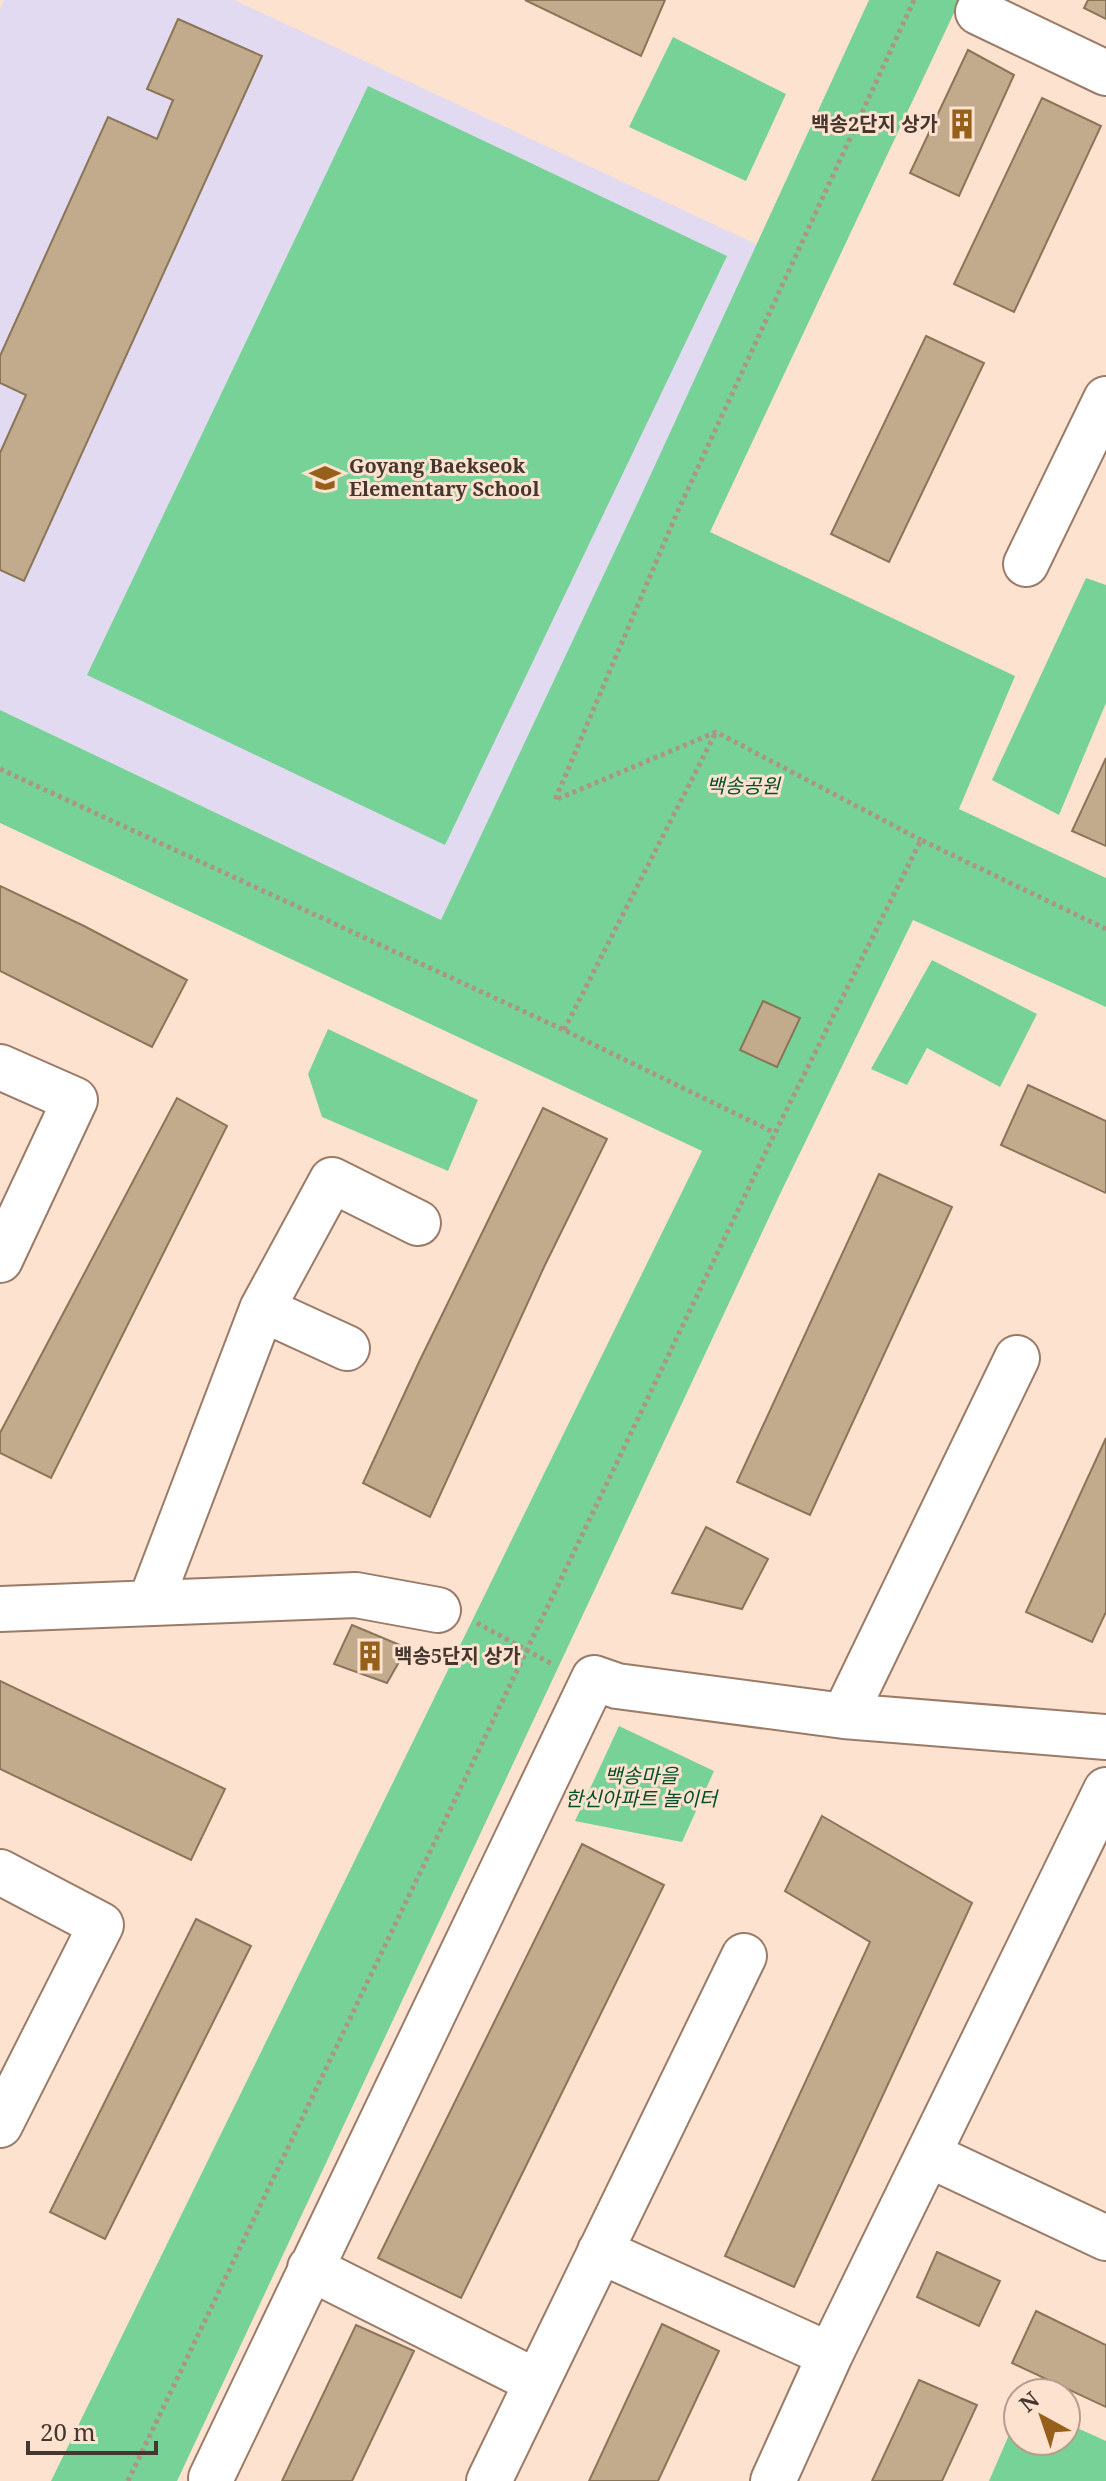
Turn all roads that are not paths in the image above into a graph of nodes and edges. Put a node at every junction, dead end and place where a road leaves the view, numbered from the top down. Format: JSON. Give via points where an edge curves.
{"nodes":[{"id":1,"x":978,"y":12,"type":"dead end"},
{"id":2,"x":1106,"y":73,"type":"edge"},
{"id":3,"x":1106,"y":399,"type":"edge"},
{"id":4,"x":1026,"y":564,"type":"dead end"},
{"id":5,"x":0,"y":1067,"type":"edge"},
{"id":6,"x":418,"y":1223,"type":"dead end"},
{"id":7,"x":0,"y":1260,"type":"edge"},
{"id":8,"x":262,"y":1309,"type":"junction"},
{"id":9,"x":347,"y":1348,"type":"dead end"},
{"id":10,"x":1017,"y":1358,"type":"dead end"},
{"id":11,"x":150,"y":1603,"type":"junction"},
{"id":12,"x":0,"y":1609,"type":"edge"},
{"id":13,"x":438,"y":1610,"type":"road end"},
{"id":14,"x":844,"y":1716,"type":"junction"},
{"id":15,"x":1106,"y":1737,"type":"edge"},
{"id":16,"x":1106,"y":1790,"type":"edge"},
{"id":17,"x":0,"y":1872,"type":"edge"},
{"id":18,"x":744,"y":1956,"type":"dead end"},
{"id":19,"x":0,"y":2125,"type":"edge"},
{"id":20,"x":929,"y":2155,"type":"junction"},
{"id":21,"x":1106,"y":2238,"type":"edge"},
{"id":22,"x":600,"y":2251,"type":"junction"},
{"id":23,"x":310,"y":2268,"type":"junction"},
{"id":24,"x":830,"y":2355,"type":"junction"},
{"id":25,"x":537,"y":2382,"type":"junction"},
{"id":26,"x":211,"y":2478,"type":"dead end"},
{"id":27,"x":489,"y":2481,"type":"edge"},
{"id":28,"x":773,"y":2481,"type":"edge"}],
"edges":[{"from":1,"to":2,"type":"lane"},
{"from":3,"to":4,"type":"lane"},
{"from":5,"to":7,"type":"lane","via":[[75,1100]]},
{"from":6,"to":8,"type":"lane","via":[[332,1180]]},
{"from":8,"to":9,"type":"lane"},
{"from":8,"to":11,"type":"lane"},
{"from":10,"to":14,"type":"lane"},
{"from":11,"to":12,"type":"lane"},
{"from":11,"to":13,"type":"lane","via":[[356,1595]]},
{"from":14,"to":15,"type":"lane"},
{"from":14,"to":23,"type":"lane","via":[[617,1686],[594,1678]]},
{"from":16,"to":20,"type":"lane"},
{"from":17,"to":19,"type":"lane","via":[[101,1925]]},
{"from":18,"to":22,"type":"lane"},
{"from":20,"to":21,"type":"lane"},
{"from":20,"to":24,"type":"lane"},
{"from":22,"to":24,"type":"lane"},
{"from":22,"to":25,"type":"lane"},
{"from":23,"to":25,"type":"lane"},
{"from":23,"to":26,"type":"lane"},
{"from":24,"to":28,"type":"lane"},
{"from":25,"to":27,"type":"lane"}]}
